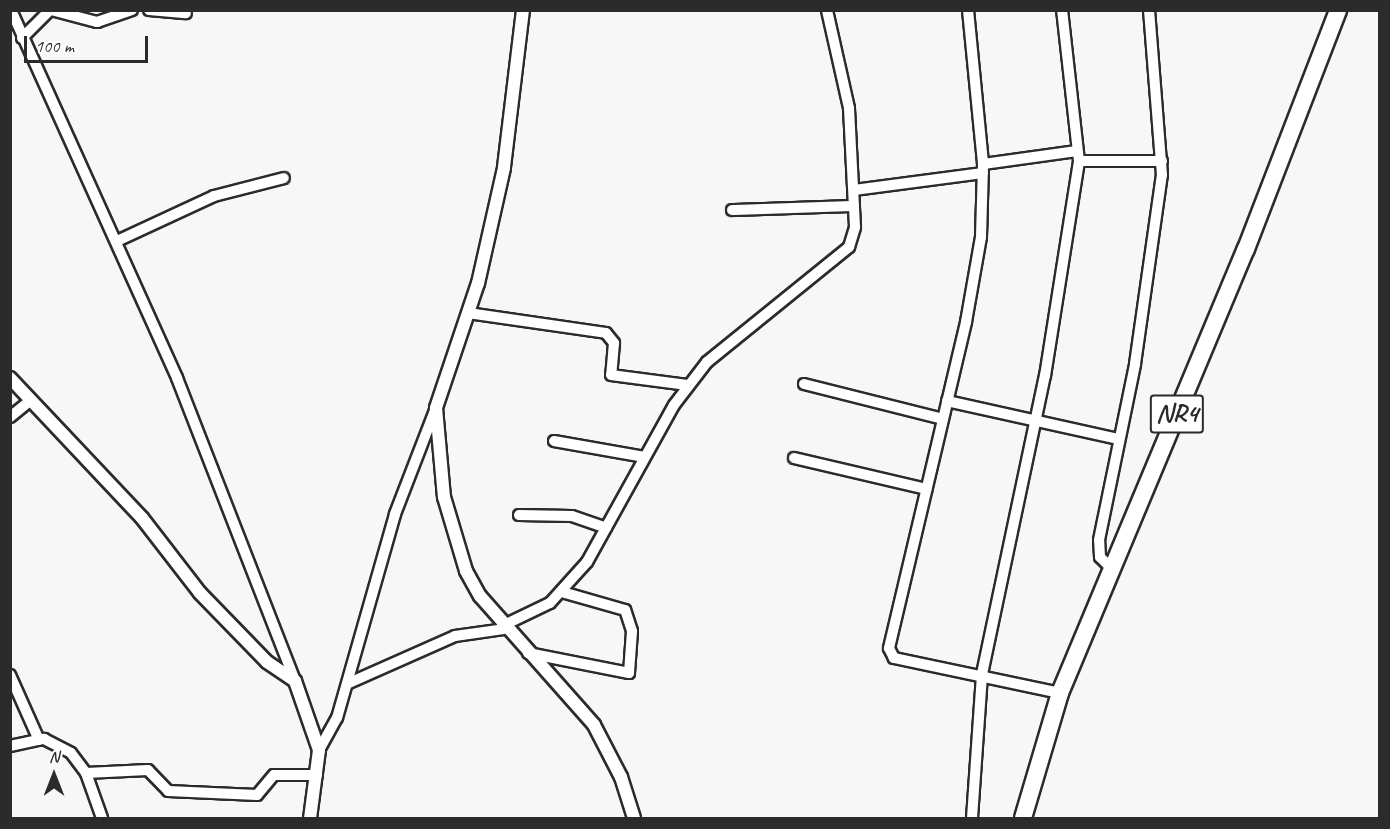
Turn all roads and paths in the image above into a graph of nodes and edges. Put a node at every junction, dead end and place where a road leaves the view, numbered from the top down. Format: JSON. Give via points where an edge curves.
{"nodes":[{"id":1,"x":11,"y":10,"type":"edge"},
{"id":2,"x":51,"y":10,"type":"edge"},
{"id":3,"x":132,"y":10,"type":"edge"},
{"id":4,"x":149,"y":10,"type":"edge"},
{"id":5,"x":523,"y":10,"type":"edge"},
{"id":6,"x":827,"y":10,"type":"edge"},
{"id":7,"x":968,"y":10,"type":"edge"},
{"id":8,"x":1062,"y":10,"type":"edge"},
{"id":9,"x":1149,"y":10,"type":"edge"},
{"id":10,"x":1338,"y":10,"type":"edge"},
{"id":11,"x":186,"y":13,"type":"dead end"},
{"id":12,"x":22,"y":38,"type":"junction"},
{"id":13,"x":1078,"y":156,"type":"junction"},
{"id":14,"x":1162,"y":160,"type":"junction"},
{"id":15,"x":983,"y":169,"type":"junction"},
{"id":16,"x":284,"y":178,"type":"dead end"},
{"id":17,"x":854,"y":190,"type":"junction"},
{"id":18,"x":854,"y":206,"type":"junction"},
{"id":19,"x":732,"y":210,"type":"dead end"},
{"id":20,"x":117,"y":241,"type":"junction"},
{"id":21,"x":468,"y":314,"type":"junction"},
{"id":22,"x":10,"y":378,"type":"edge"},
{"id":23,"x":804,"y":384,"type":"dead end"},
{"id":24,"x":687,"y":385,"type":"junction"},
{"id":25,"x":947,"y":400,"type":"junction"},
{"id":26,"x":30,"y":401,"type":"junction"},
{"id":27,"x":436,"y":408,"type":"junction"},
{"id":28,"x":10,"y":417,"type":"edge"},
{"id":29,"x":943,"y":419,"type":"junction"},
{"id":30,"x":1035,"y":423,"type":"junction"},
{"id":31,"x":1119,"y":439,"type":"junction"},
{"id":32,"x":554,"y":441,"type":"dead end"},
{"id":33,"x":645,"y":457,"type":"junction"},
{"id":34,"x":794,"y":458,"type":"dead end"},
{"id":35,"x":926,"y":489,"type":"junction"},
{"id":36,"x":519,"y":515,"type":"dead end"},
{"id":37,"x":606,"y":528,"type":"junction"},
{"id":38,"x":1112,"y":569,"type":"junction"},
{"id":39,"x":562,"y":592,"type":"junction"},
{"id":40,"x":503,"y":627,"type":"junction"},
{"id":41,"x":528,"y":653,"type":"junction"},
{"id":42,"x":982,"y":674,"type":"junction"},
{"id":43,"x":10,"y":675,"type":"edge"},
{"id":44,"x":295,"y":681,"type":"junction"},
{"id":45,"x":349,"y":684,"type":"junction"},
{"id":46,"x":1060,"y":693,"type":"junction"},
{"id":47,"x":39,"y":740,"type":"junction"},
{"id":48,"x":10,"y":746,"type":"edge"},
{"id":49,"x":319,"y":750,"type":"junction"},
{"id":50,"x":86,"y":773,"type":"junction"},
{"id":51,"x":317,"y":775,"type":"junction"},
{"id":52,"x":102,"y":819,"type":"edge"},
{"id":53,"x":310,"y":819,"type":"edge"},
{"id":54,"x":634,"y":819,"type":"edge"},
{"id":55,"x":972,"y":819,"type":"edge"},
{"id":56,"x":1023,"y":819,"type":"edge"}],
"edges":[{"from":1,"to":12,"type":"street"},
{"from":2,"to":3,"type":"street","via":[[97,22]]},
{"from":2,"to":12,"type":"street"},
{"from":4,"to":11,"type":"street"},
{"from":5,"to":21,"type":"street","via":[[504,168]]},
{"from":6,"to":17,"type":"street","via":[[849,108]]},
{"from":7,"to":15,"type":"street"},
{"from":8,"to":13,"type":"street"},
{"from":9,"to":14,"type":"street"},
{"from":10,"to":38,"type":"highway","number":"NR4"},
{"from":12,"to":20,"type":"street"},
{"from":13,"to":14,"type":"street"},
{"from":13,"to":15,"type":"street"},
{"from":13,"to":30,"type":"street"},
{"from":14,"to":31,"type":"street","via":[[1142,318]]},
{"from":15,"to":17,"type":"street"},
{"from":15,"to":25,"type":"street","via":[[981,237]]},
{"from":16,"to":20,"type":"street","via":[[214,196]]},
{"from":17,"to":18,"type":"street"},
{"from":18,"to":19,"type":"street"},
{"from":18,"to":24,"type":"street","via":[[854,234],[844,252],[719,351]]},
{"from":20,"to":44,"type":"street","via":[[177,378]]},
{"from":21,"to":24,"type":"street","via":[[606,333],[614,343],[611,375]]},
{"from":21,"to":27,"type":"street"},
{"from":22,"to":26,"type":"street"},
{"from":23,"to":29,"type":"street"},
{"from":24,"to":33,"type":"street"},
{"from":25,"to":29,"type":"street"},
{"from":25,"to":30,"type":"street"},
{"from":26,"to":28,"type":"street"},
{"from":26,"to":44,"type":"street","via":[[142,518],[200,593],[267,662]]},
{"from":27,"to":40,"type":"street","via":[[449,522],[466,571]]},
{"from":27,"to":45,"type":"street","via":[[395,514]]},
{"from":29,"to":35,"type":"street"},
{"from":30,"to":31,"type":"street"},
{"from":30,"to":42,"type":"street"},
{"from":31,"to":38,"type":"street","via":[[1099,540],[1100,557]]},
{"from":32,"to":33,"type":"street"},
{"from":33,"to":37,"type":"street"},
{"from":34,"to":35,"type":"street"},
{"from":35,"to":42,"type":"street","via":[[890,654]]},
{"from":36,"to":37,"type":"street","via":[[572,516]]},
{"from":37,"to":39,"type":"street"},
{"from":38,"to":46,"type":"highway","number":"NR4"},
{"from":39,"to":40,"type":"street"},
{"from":39,"to":41,"type":"street","via":[[626,610],[632,631],[629,673]]},
{"from":40,"to":41,"type":"street"},
{"from":40,"to":45,"type":"street","via":[[455,636]]},
{"from":41,"to":54,"type":"street","via":[[594,725],[621,777]]},
{"from":42,"to":46,"type":"street"},
{"from":42,"to":55,"type":"street"},
{"from":43,"to":47,"type":"street"},
{"from":44,"to":49,"type":"street"},
{"from":45,"to":49,"type":"street"},
{"from":46,"to":56,"type":"highway","number":"NR4"},
{"from":47,"to":48,"type":"street"},
{"from":47,"to":50,"type":"street","via":[[71,753]]},
{"from":49,"to":51,"type":"street"},
{"from":50,"to":51,"type":"street","via":[[148,770],[168,791],[257,795],[274,775]]},
{"from":50,"to":52,"type":"street"},
{"from":51,"to":53,"type":"street"}]}
